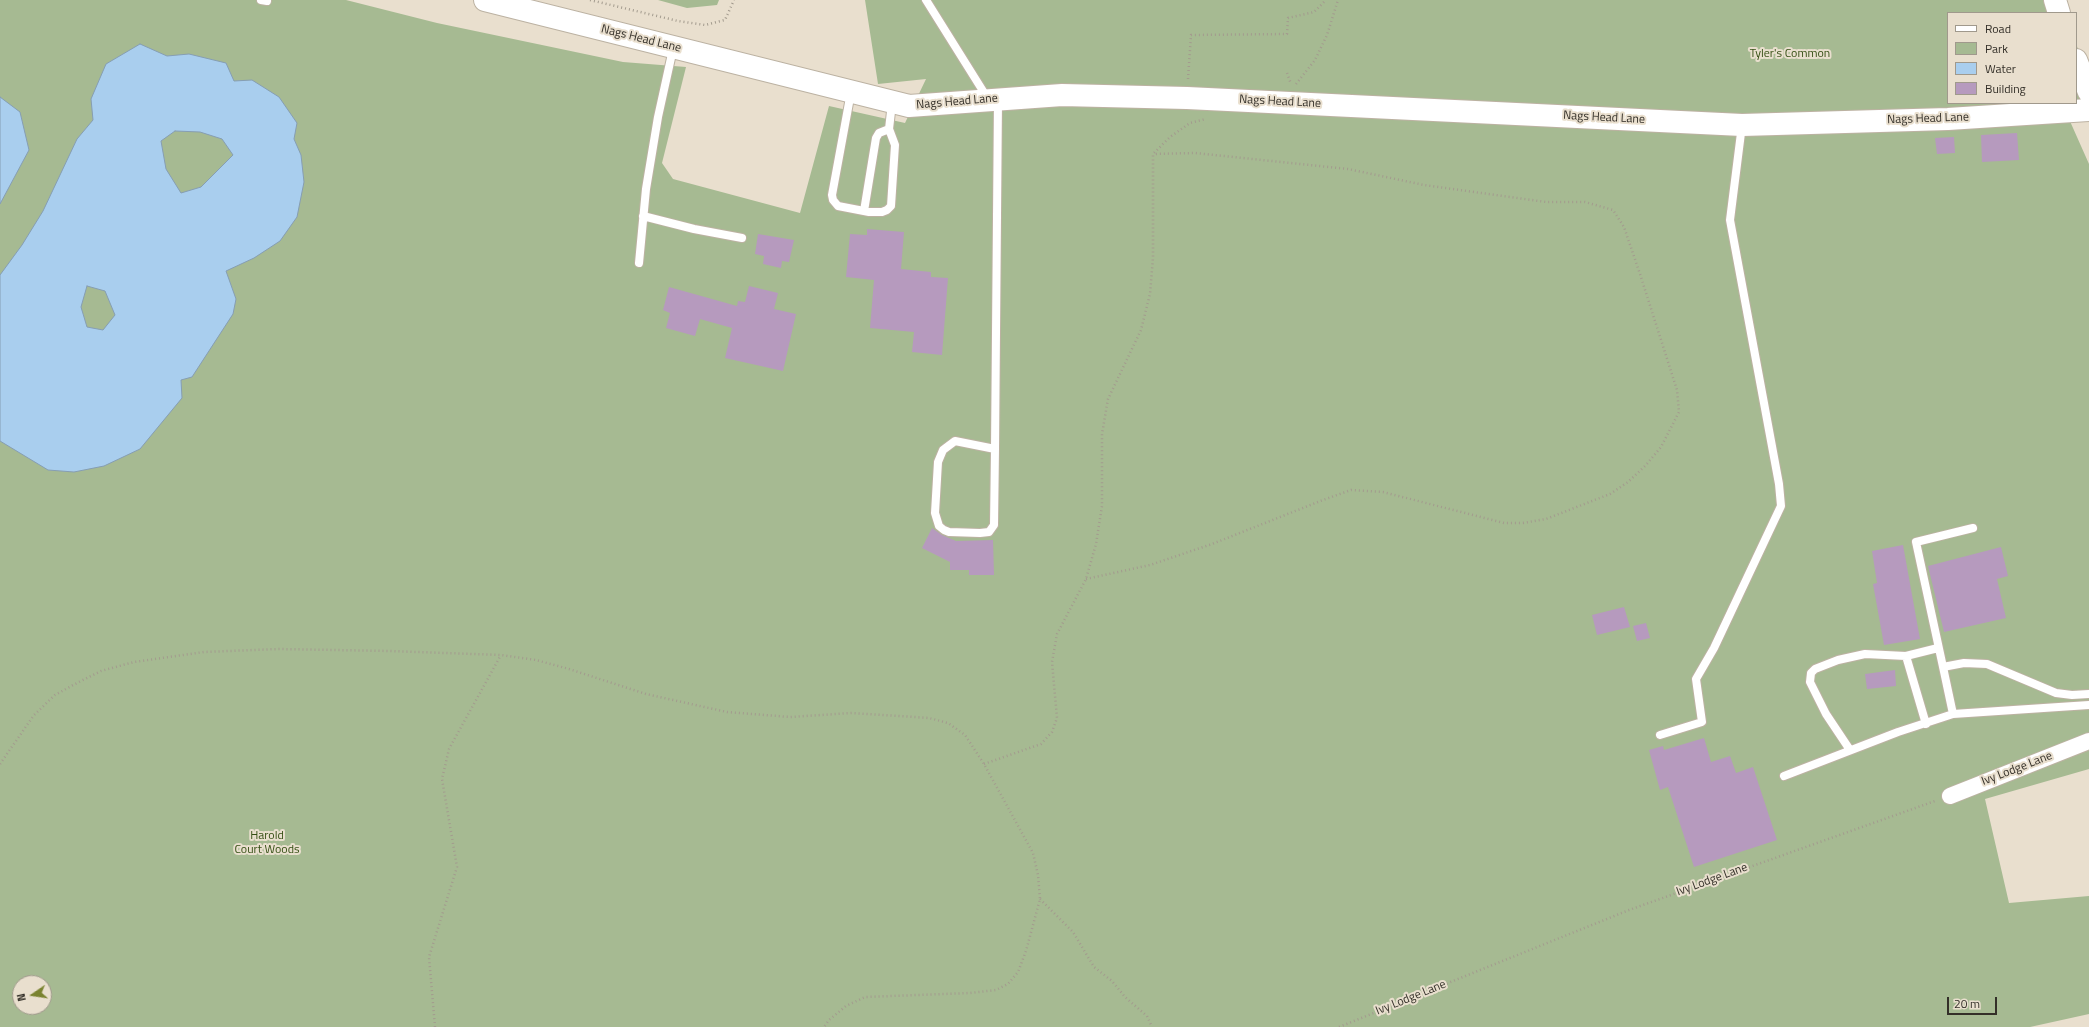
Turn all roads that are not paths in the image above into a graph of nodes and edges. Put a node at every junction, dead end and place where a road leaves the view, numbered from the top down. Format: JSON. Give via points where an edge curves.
{"nodes":[{"id":1,"x":485,"y":0,"type":"edge"},
{"id":2,"x":926,"y":0,"type":"edge"},
{"id":3,"x":2055,"y":0,"type":"edge"},
{"id":4,"x":2059,"y":12,"type":"edge"},
{"id":5,"x":674,"y":47,"type":"junction"},
{"id":6,"x":2077,"y":63,"type":"edge"},
{"id":7,"x":851,"y":92,"type":"junction"},
{"id":8,"x":2089,"y":95,"type":"edge"},
{"id":9,"x":2077,"y":97,"type":"edge"},
{"id":10,"x":993,"y":99,"type":"junction"},
{"id":11,"x":892,"y":102,"type":"junction"},
{"id":12,"x":2036,"y":104,"type":"edge"},
{"id":13,"x":1742,"y":125,"type":"junction"},
{"id":14,"x":889,"y":129,"type":"junction"},
{"id":15,"x":864,"y":211,"type":"junction"},
{"id":16,"x":643,"y":216,"type":"junction"},
{"id":17,"x":742,"y":238,"type":"dead end"},
{"id":18,"x":639,"y":263,"type":"dead end"},
{"id":19,"x":995,"y":449,"type":"junction"},
{"id":20,"x":1973,"y":528,"type":"dead end"},
{"id":21,"x":1938,"y":648,"type":"junction"},
{"id":22,"x":1906,"y":656,"type":"junction"},
{"id":23,"x":1943,"y":667,"type":"junction"},
{"id":24,"x":2089,"y":694,"type":"edge"},
{"id":25,"x":2089,"y":705,"type":"edge"},
{"id":26,"x":1953,"y":714,"type":"junction"},
{"id":27,"x":1926,"y":724,"type":"junction"},
{"id":28,"x":1660,"y":735,"type":"dead end"},
{"id":29,"x":2089,"y":741,"type":"edge"},
{"id":30,"x":1850,"y":750,"type":"junction"},
{"id":31,"x":1784,"y":776,"type":"dead end"},
{"id":32,"x":1950,"y":796,"type":"road end"}],
"edges":[{"from":1,"to":5,"type":"street","name":"Nags Head Lane"},
{"from":2,"to":10,"type":"lane"},
{"from":3,"to":4,"type":"street"},
{"from":5,"to":7,"type":"street","name":"Nags Head Lane"},
{"from":5,"to":16,"type":"lane","via":[[658,117]]},
{"from":6,"to":8,"type":"street"},
{"from":7,"to":11,"type":"street","name":"Nags Head Lane"},
{"from":7,"to":15,"type":"lane","via":[[832,195],[838,206]]},
{"from":8,"to":9,"type":"street","name":"Nags Head Lane"},
{"from":10,"to":11,"type":"street","name":"Nags Head Lane","via":[[909,106]]},
{"from":10,"to":13,"type":"street","name":"Nags Head Lane","via":[[1062,95],[1187,98]]},
{"from":10,"to":19,"type":"lane"},
{"from":11,"to":14,"type":"lane"},
{"from":12,"to":13,"type":"street","name":"Nags Head Lane","via":[[1948,119]]},
{"from":13,"to":28,"type":"lane","via":[[1730,220],[1781,506],[1714,648],[1696,679],[1702,722]]},
{"from":14,"to":15,"type":"lane","via":[[879,133],[876,138]]},
{"from":14,"to":15,"type":"lane","via":[[895,145],[891,206],[882,212]]},
{"from":16,"to":17,"type":"lane"},
{"from":16,"to":18,"type":"lane"},
{"from":19,"to":19,"type":"lane","via":[[993,527],[989,532],[980,533],[944,530],[939,526],[935,513],[938,462],[943,450],[955,441]]},
{"from":20,"to":21,"type":"lane","via":[[1916,542]]},
{"from":21,"to":22,"type":"lane"},
{"from":21,"to":23,"type":"lane"},
{"from":22,"to":27,"type":"lane"},
{"from":22,"to":30,"type":"lane","via":[[1865,654],[1838,660],[1811,673],[1813,691]]},
{"from":23,"to":24,"type":"lane","via":[[1964,663],[1987,664],[2056,693]]},
{"from":23,"to":26,"type":"lane"},
{"from":25,"to":26,"type":"lane"},
{"from":26,"to":27,"type":"lane"},
{"from":27,"to":30,"type":"lane"},
{"from":29,"to":32,"type":"street","name":"Ivy Lodge Lane"},
{"from":30,"to":31,"type":"lane"}]}
